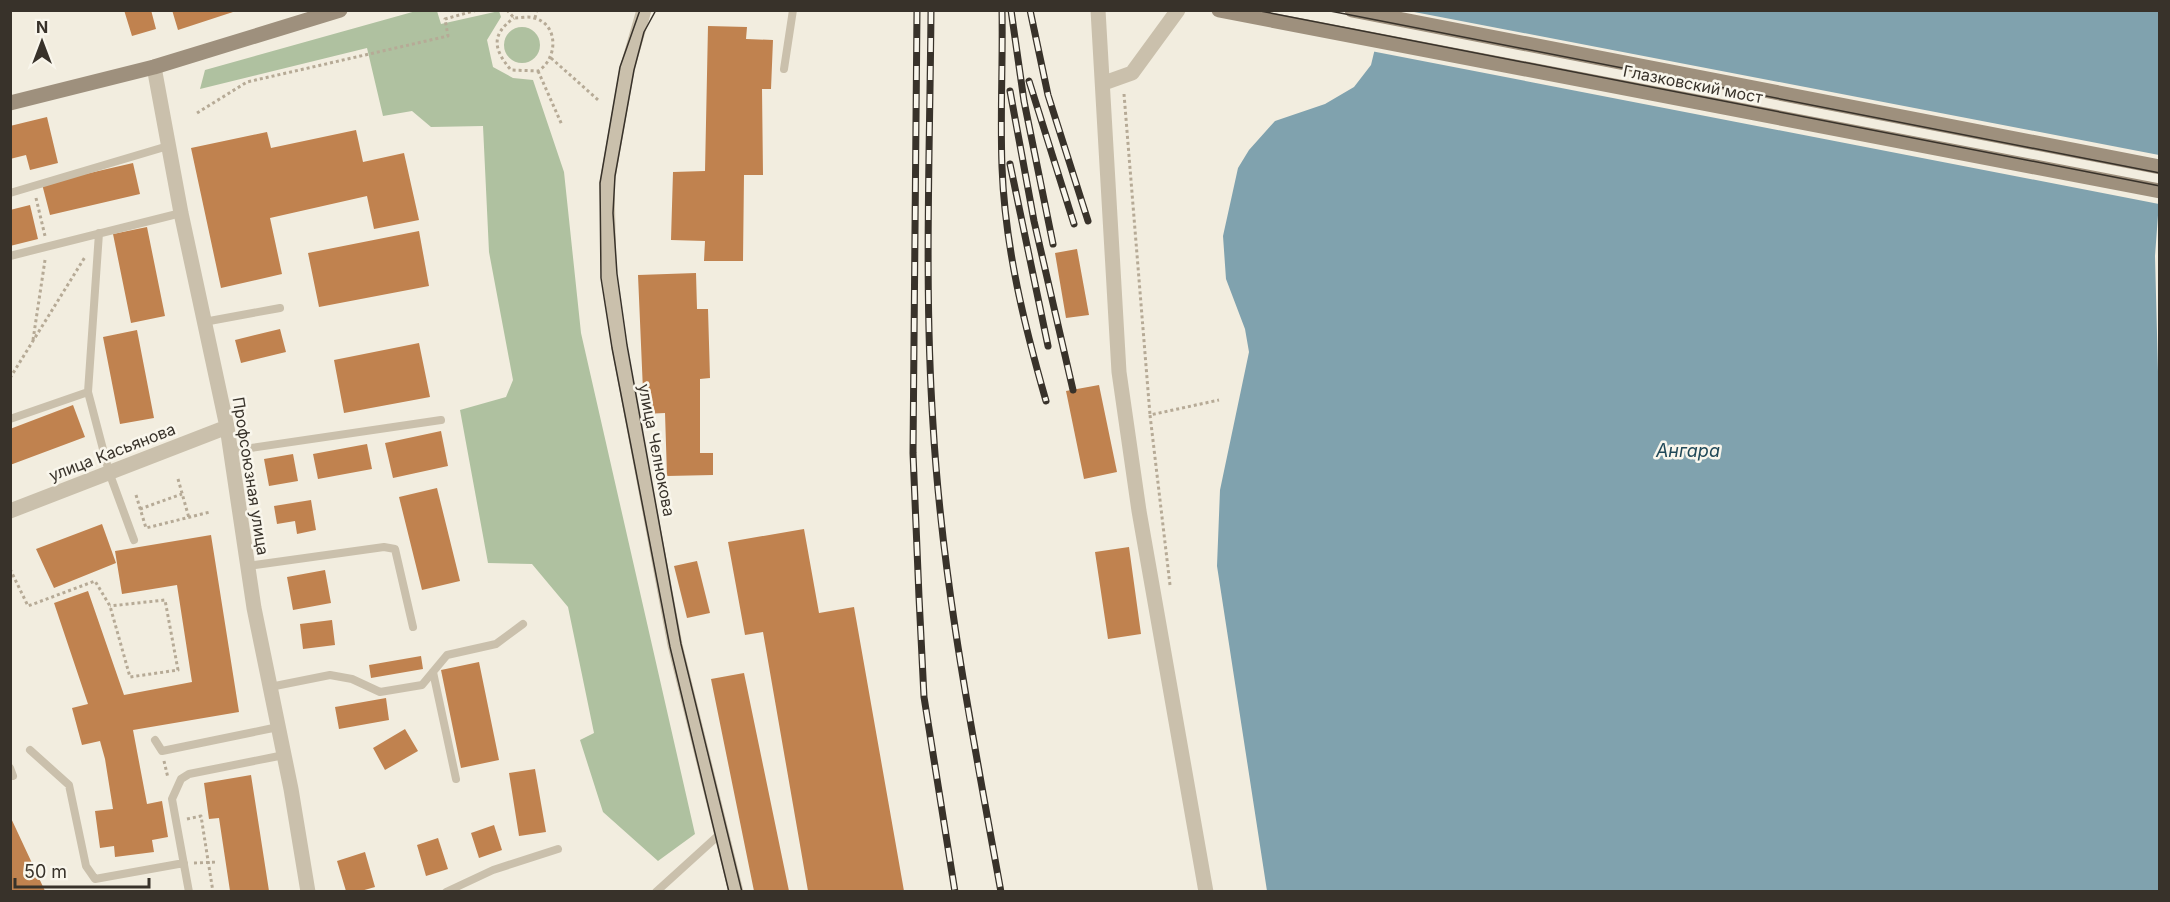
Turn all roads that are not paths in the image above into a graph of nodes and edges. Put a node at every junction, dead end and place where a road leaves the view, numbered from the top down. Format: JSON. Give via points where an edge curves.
{"nodes":[{"id":1,"x":340,"y":10,"type":"edge"},
{"id":2,"x":644,"y":10,"type":"edge"},
{"id":3,"x":793,"y":10,"type":"edge"},
{"id":4,"x":1098,"y":10,"type":"edge"},
{"id":5,"x":1178,"y":10,"type":"edge"},
{"id":6,"x":1219,"y":10,"type":"edge"},
{"id":7,"x":1352,"y":10,"type":"edge"},
{"id":8,"x":154,"y":66,"type":"junction"},
{"id":9,"x":784,"y":69,"type":"dead end"},
{"id":10,"x":1104,"y":83,"type":"junction"},
{"id":11,"x":10,"y":104,"type":"edge"},
{"id":12,"x":168,"y":146,"type":"junction"},
{"id":13,"x":2160,"y":167,"type":"edge"},
{"id":14,"x":2160,"y":191,"type":"edge"},
{"id":15,"x":10,"y":193,"type":"edge"},
{"id":16,"x":181,"y":213,"type":"junction"},
{"id":17,"x":99,"y":233,"type":"junction"},
{"id":18,"x":10,"y":256,"type":"edge"},
{"id":19,"x":280,"y":308,"type":"dead end"},
{"id":20,"x":204,"y":322,"type":"junction"},
{"id":21,"x":88,"y":392,"type":"junction"},
{"id":22,"x":10,"y":419,"type":"edge"},
{"id":23,"x":441,"y":420,"type":"dead end"},
{"id":24,"x":227,"y":427,"type":"junction"},
{"id":25,"x":230,"y":451,"type":"junction"},
{"id":26,"x":109,"y":472,"type":"junction"},
{"id":27,"x":10,"y":511,"type":"edge"},
{"id":28,"x":134,"y":540,"type":"dead end"},
{"id":29,"x":248,"y":566,"type":"junction"},
{"id":30,"x":523,"y":624,"type":"dead end"},
{"id":31,"x":413,"y":627,"type":"dead end"},
{"id":32,"x":433,"y":672,"type":"junction"},
{"id":33,"x":270,"y":687,"type":"junction"},
{"id":34,"x":278,"y":727,"type":"junction"},
{"id":35,"x":155,"y":740,"type":"dead end"},
{"id":36,"x":30,"y":750,"type":"dead end"},
{"id":37,"x":284,"y":755,"type":"junction"},
{"id":38,"x":10,"y":768,"type":"edge"},
{"id":39,"x":10,"y":777,"type":"edge"},
{"id":40,"x":456,"y":779,"type":"dead end"},
{"id":41,"x":721,"y":832,"type":"junction"},
{"id":42,"x":558,"y":849,"type":"dead end"},
{"id":43,"x":184,"y":863,"type":"junction"},
{"id":44,"x":189,"y":891,"type":"edge"},
{"id":45,"x":308,"y":891,"type":"edge"},
{"id":46,"x":446,"y":891,"type":"edge"},
{"id":47,"x":656,"y":891,"type":"edge"},
{"id":48,"x":736,"y":891,"type":"edge"},
{"id":49,"x":1206,"y":891,"type":"edge"}],
"edges":[{"from":1,"to":8,"type":"main road"},
{"from":2,"to":41,"type":"street","name":"улица Челнокова","via":[[627,69],[607,183],[609,276],[675,645]]},
{"from":3,"to":9,"type":"lane"},
{"from":4,"to":10,"type":"street"},
{"from":5,"to":10,"type":"street","via":[[1132,73]]},
{"from":6,"to":14,"type":"main road","name":"Глазковский мост"},
{"from":7,"to":13,"type":"main road","name":"Глазковский мост"},
{"from":8,"to":11,"type":"main road"},
{"from":8,"to":12,"type":"street","name":"Профсоюзная улица"},
{"from":10,"to":49,"type":"street","via":[[1119,372],[1139,511]]},
{"from":12,"to":15,"type":"lane"},
{"from":12,"to":16,"type":"street","name":"Профсоюзная улица"},
{"from":16,"to":17,"type":"lane"},
{"from":16,"to":20,"type":"street","name":"Профсоюзная улица"},
{"from":17,"to":18,"type":"lane"},
{"from":17,"to":21,"type":"lane"},
{"from":19,"to":20,"type":"lane"},
{"from":20,"to":24,"type":"street","name":"Профсоюзная улица"},
{"from":21,"to":22,"type":"lane"},
{"from":21,"to":26,"type":"lane"},
{"from":23,"to":25,"type":"lane"},
{"from":24,"to":25,"type":"street","name":"Профсоюзная улица"},
{"from":24,"to":26,"type":"street","name":"улица Касьянова"},
{"from":25,"to":29,"type":"street","name":"Профсоюзная улица"},
{"from":26,"to":27,"type":"street","name":"улица Касьянова"},
{"from":26,"to":28,"type":"lane"},
{"from":29,"to":31,"type":"lane","via":[[384,547],[395,549]]},
{"from":29,"to":33,"type":"street","name":"Профсоюзная улица"},
{"from":30,"to":32,"type":"lane","via":[[496,644],[447,655]]},
{"from":32,"to":33,"type":"lane","via":[[422,685],[380,692],[352,679],[330,675]]},
{"from":32,"to":40,"type":"lane"},
{"from":33,"to":34,"type":"street","name":"Профсоюзная улица"},
{"from":34,"to":35,"type":"lane","via":[[162,751]]},
{"from":34,"to":37,"type":"street","name":"Профсоюзная улица"},
{"from":36,"to":43,"type":"lane","via":[[69,785],[86,866],[95,879]]},
{"from":37,"to":43,"type":"lane","via":[[189,774],[181,779],[172,799]]},
{"from":37,"to":45,"type":"street","name":"Профсоюзная улица"},
{"from":38,"to":39,"type":"lane"},
{"from":41,"to":47,"type":"lane"},
{"from":41,"to":48,"type":"street","name":"улица Челнокова"},
{"from":42,"to":46,"type":"lane","via":[[493,870]]},
{"from":43,"to":44,"type":"lane"}]}
